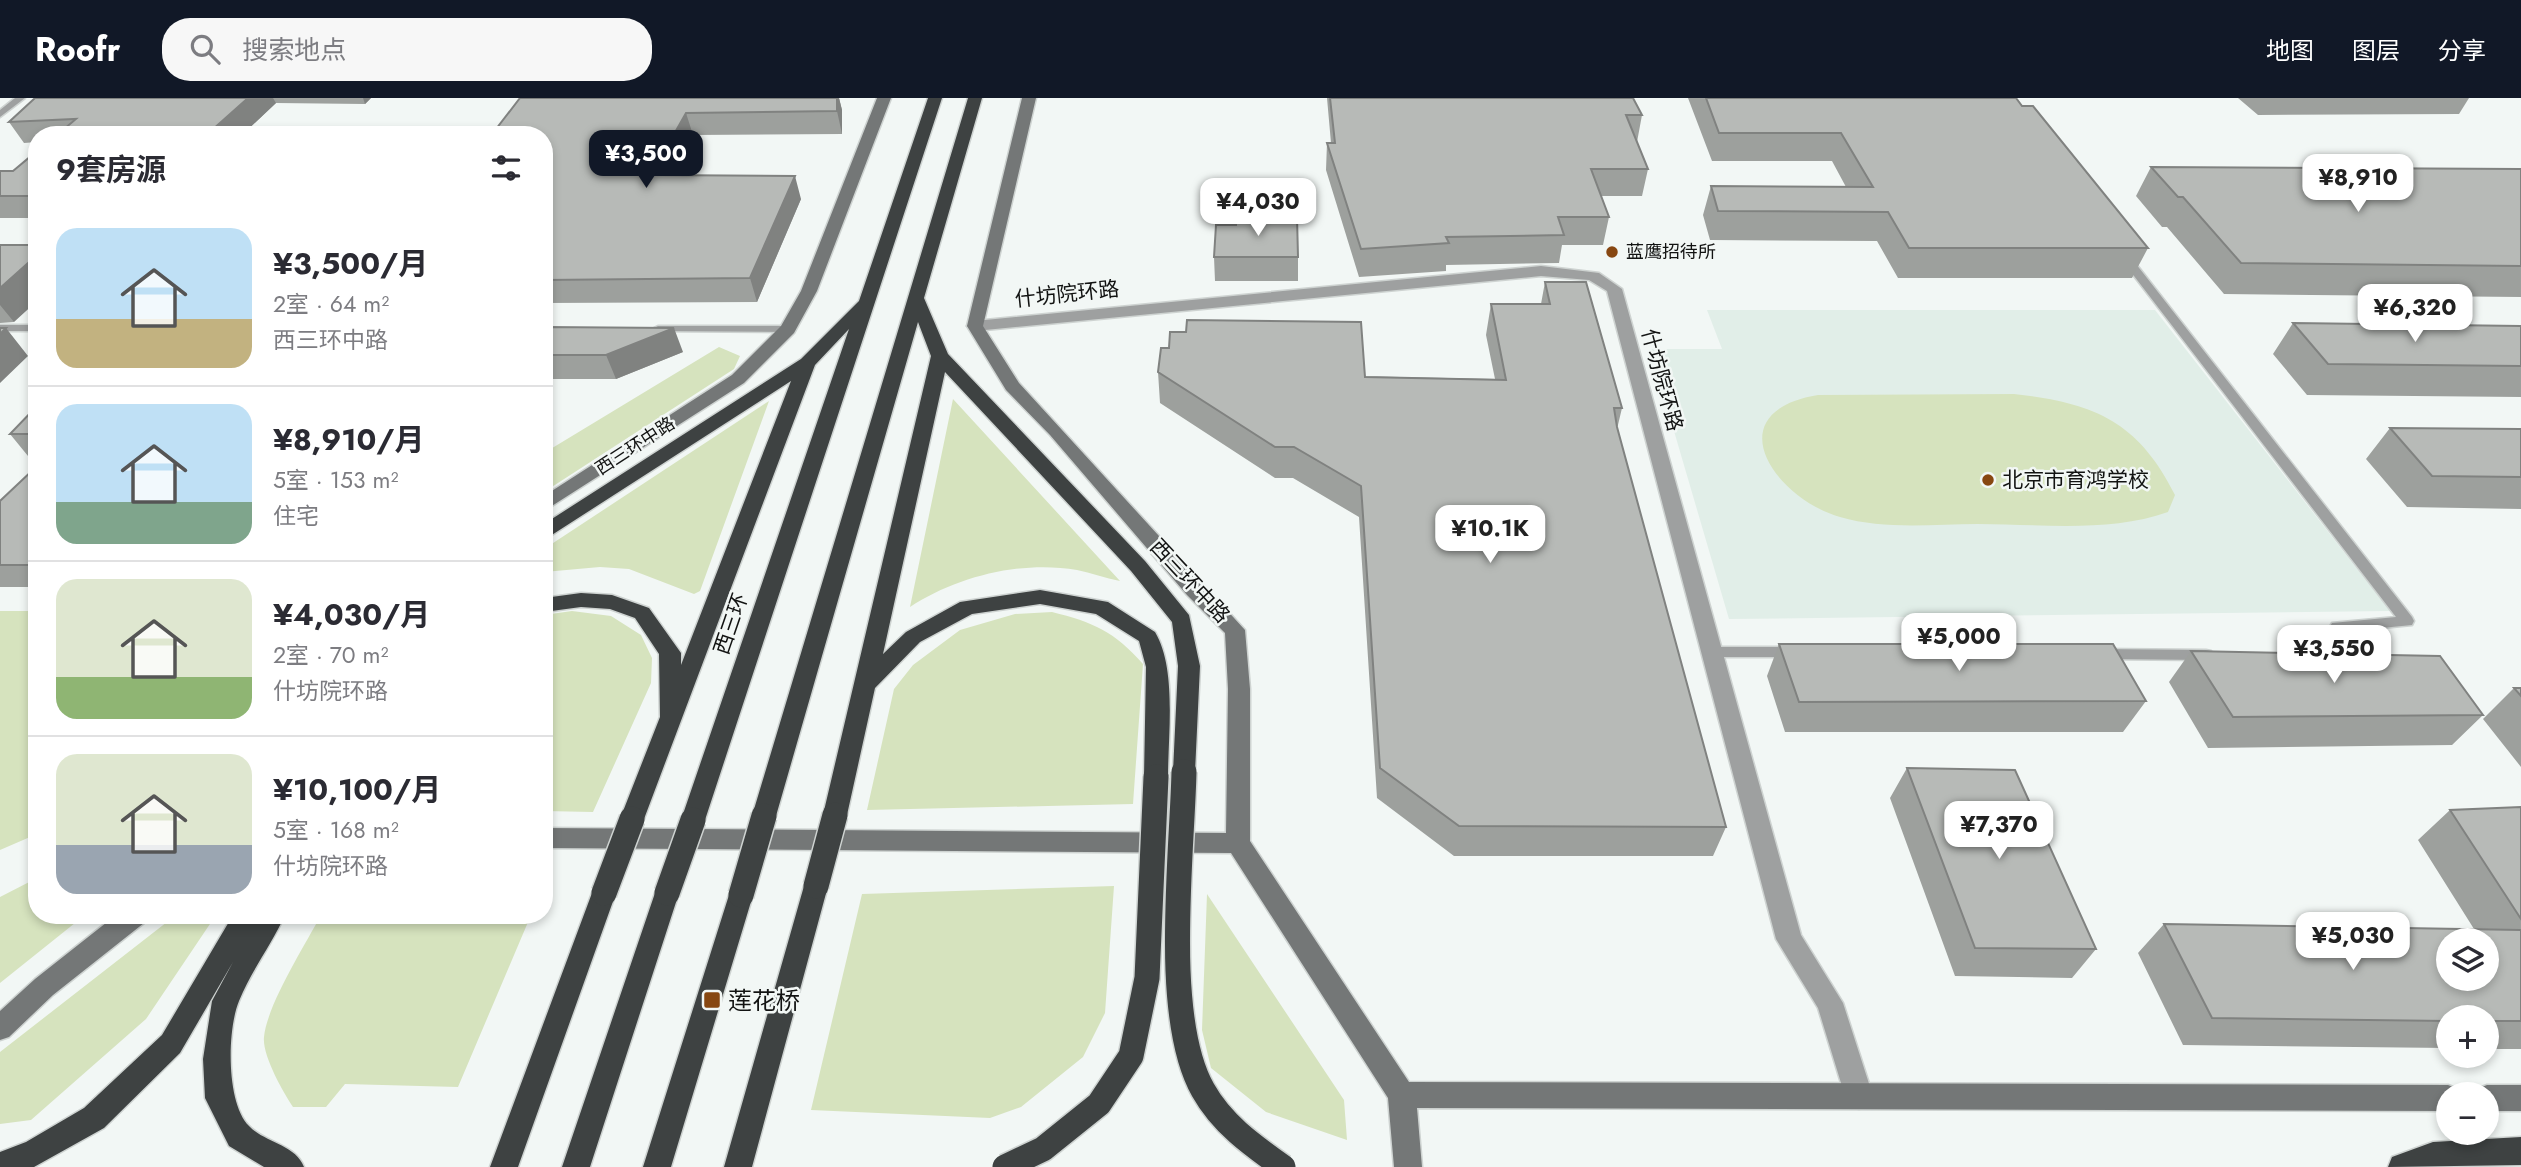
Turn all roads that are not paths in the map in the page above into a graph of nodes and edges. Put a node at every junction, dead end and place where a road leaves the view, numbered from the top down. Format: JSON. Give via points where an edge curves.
{"nodes":[{"id":1,"x":21,"y":98,"type":"edge"},
{"id":2,"x":884,"y":98,"type":"edge"},
{"id":3,"x":935,"y":98,"type":"edge"},
{"id":4,"x":975,"y":98,"type":"edge"},
{"id":5,"x":1029,"y":98,"type":"edge"},
{"id":6,"x":0,"y":114,"type":"edge"},
{"id":7,"x":2120,"y":250,"type":"edge"},
{"id":8,"x":915,"y":295,"type":"junction"},
{"id":9,"x":867,"y":301,"type":"junction"},
{"id":10,"x":975,"y":326,"type":"junction"},
{"id":11,"x":0,"y":328,"type":"edge"},
{"id":12,"x":28,"y":328,"type":"edge"},
{"id":13,"x":788,"y":329,"type":"junction"},
{"id":14,"x":639,"y":330,"type":"edge"},
{"id":15,"x":940,"y":356,"type":"junction"},
{"id":16,"x":807,"y":363,"type":"junction"},
{"id":17,"x":553,"y":499,"type":"edge"},
{"id":18,"x":553,"y":527,"type":"edge"},
{"id":19,"x":553,"y":604,"type":"edge"},
{"id":20,"x":1714,"y":652,"type":"junction"},
{"id":21,"x":1812,"y":652,"type":"edge"},
{"id":22,"x":2092,"y":654,"type":"edge"},
{"id":23,"x":2218,"y":655,"type":"edge"},
{"id":24,"x":2302,"y":655,"type":"edge"},
{"id":25,"x":862,"y":687,"type":"junction"},
{"id":26,"x":669,"y":729,"type":"junction"},
{"id":27,"x":553,"y":838,"type":"edge"},
{"id":28,"x":1238,"y":843,"type":"junction"},
{"id":29,"x":124,"y":924,"type":"edge"},
{"id":30,"x":242,"y":924,"type":"edge"},
{"id":31,"x":268,"y":924,"type":"edge"},
{"id":32,"x":44,"y":987,"type":"junction"},
{"id":33,"x":0,"y":1013,"type":"edge"},
{"id":34,"x":0,"y":1028,"type":"edge"},
{"id":35,"x":1402,"y":1095,"type":"junction"},
{"id":36,"x":1859,"y":1096,"type":"junction"},
{"id":37,"x":2436,"y":1098,"type":"edge"},
{"id":38,"x":2499,"y":1098,"type":"edge"},
{"id":39,"x":2521,"y":1098,"type":"edge"},
{"id":40,"x":2521,"y":1151,"type":"edge"},
{"id":41,"x":0,"y":1166,"type":"edge"},
{"id":42,"x":290,"y":1167,"type":"edge"},
{"id":43,"x":505,"y":1167,"type":"edge"},
{"id":44,"x":576,"y":1167,"type":"edge"},
{"id":45,"x":657,"y":1167,"type":"edge"},
{"id":46,"x":738,"y":1167,"type":"edge"},
{"id":47,"x":1005,"y":1167,"type":"edge"},
{"id":48,"x":1283,"y":1167,"type":"edge"},
{"id":49,"x":1408,"y":1167,"type":"edge"},
{"id":50,"x":2402,"y":1167,"type":"edge"}],
"edges":[{"from":1,"to":6,"type":"lane"},
{"from":2,"to":13,"type":"street","name":"西三环中路","via":[[809,291]]},
{"from":3,"to":9,"type":"highway","name":"西三环"},
{"from":4,"to":8,"type":"highway"},
{"from":5,"to":10,"type":"street"},
{"from":7,"to":24,"type":"lane","via":[[2407,621],[2337,627],[2328,643],[2330,656]]},
{"from":8,"to":15,"type":"highway"},
{"from":8,"to":45,"type":"highway","bridge":true},
{"from":9,"to":16,"type":"highway"},
{"from":9,"to":44,"type":"highway","name":"西三环","bridge":true},
{"from":10,"to":20,"type":"street","name":"什坊院环路","via":[[1541,271],[1593,276],[1614,289]]},
{"from":10,"to":28,"type":"street","name":"西三环中路","via":[[1012,386],[1235,630]]},
{"from":11,"to":12,"type":"lane"},
{"from":13,"to":14,"type":"lane"},
{"from":13,"to":17,"type":"street","name":"西三环中路","via":[[738,379]]},
{"from":15,"to":25,"type":"highway"},
{"from":15,"to":48,"type":"highway","bridge":true,"via":[[1138,566],[1182,620],[1189,666],[1177,992],[1183,1045],[1206,1098],[1248,1146]]},
{"from":16,"to":18,"type":"highway"},
{"from":16,"to":26,"type":"highway"},
{"from":19,"to":26,"type":"highway","via":[[612,602],[642,613],[670,653]]},
{"from":20,"to":21,"type":"lane"},
{"from":20,"to":36,"type":"street","name":"什坊院环路","via":[[1788,939],[1830,1003]]},
{"from":22,"to":23,"type":"lane"},
{"from":25,"to":46,"type":"highway","bridge":true,"via":[[835,815]]},
{"from":25,"to":47,"type":"highway","bridge":true,"via":[[913,638],[967,607],[1040,597],[1101,607],[1148,638],[1157,667],[1147,978],[1131,1056],[1099,1104],[1043,1149]]},
{"from":26,"to":43,"type":"highway","bridge":true},
{"from":27,"to":28,"type":"street"},
{"from":28,"to":35,"type":"street"},
{"from":29,"to":32,"type":"street"},
{"from":30,"to":41,"type":"highway","via":[[171,1045],[94,1118],[34,1153]]},
{"from":31,"to":42,"type":"highway","via":[[225,1001],[217,1059],[219,1098],[239,1136]]},
{"from":32,"to":33,"type":"street"},
{"from":32,"to":34,"type":"street"},
{"from":35,"to":36,"type":"street"},
{"from":35,"to":49,"type":"street"},
{"from":36,"to":37,"type":"street"},
{"from":38,"to":39,"type":"street"},
{"from":40,"to":50,"type":"highway","via":[[2433,1156]]}]}
